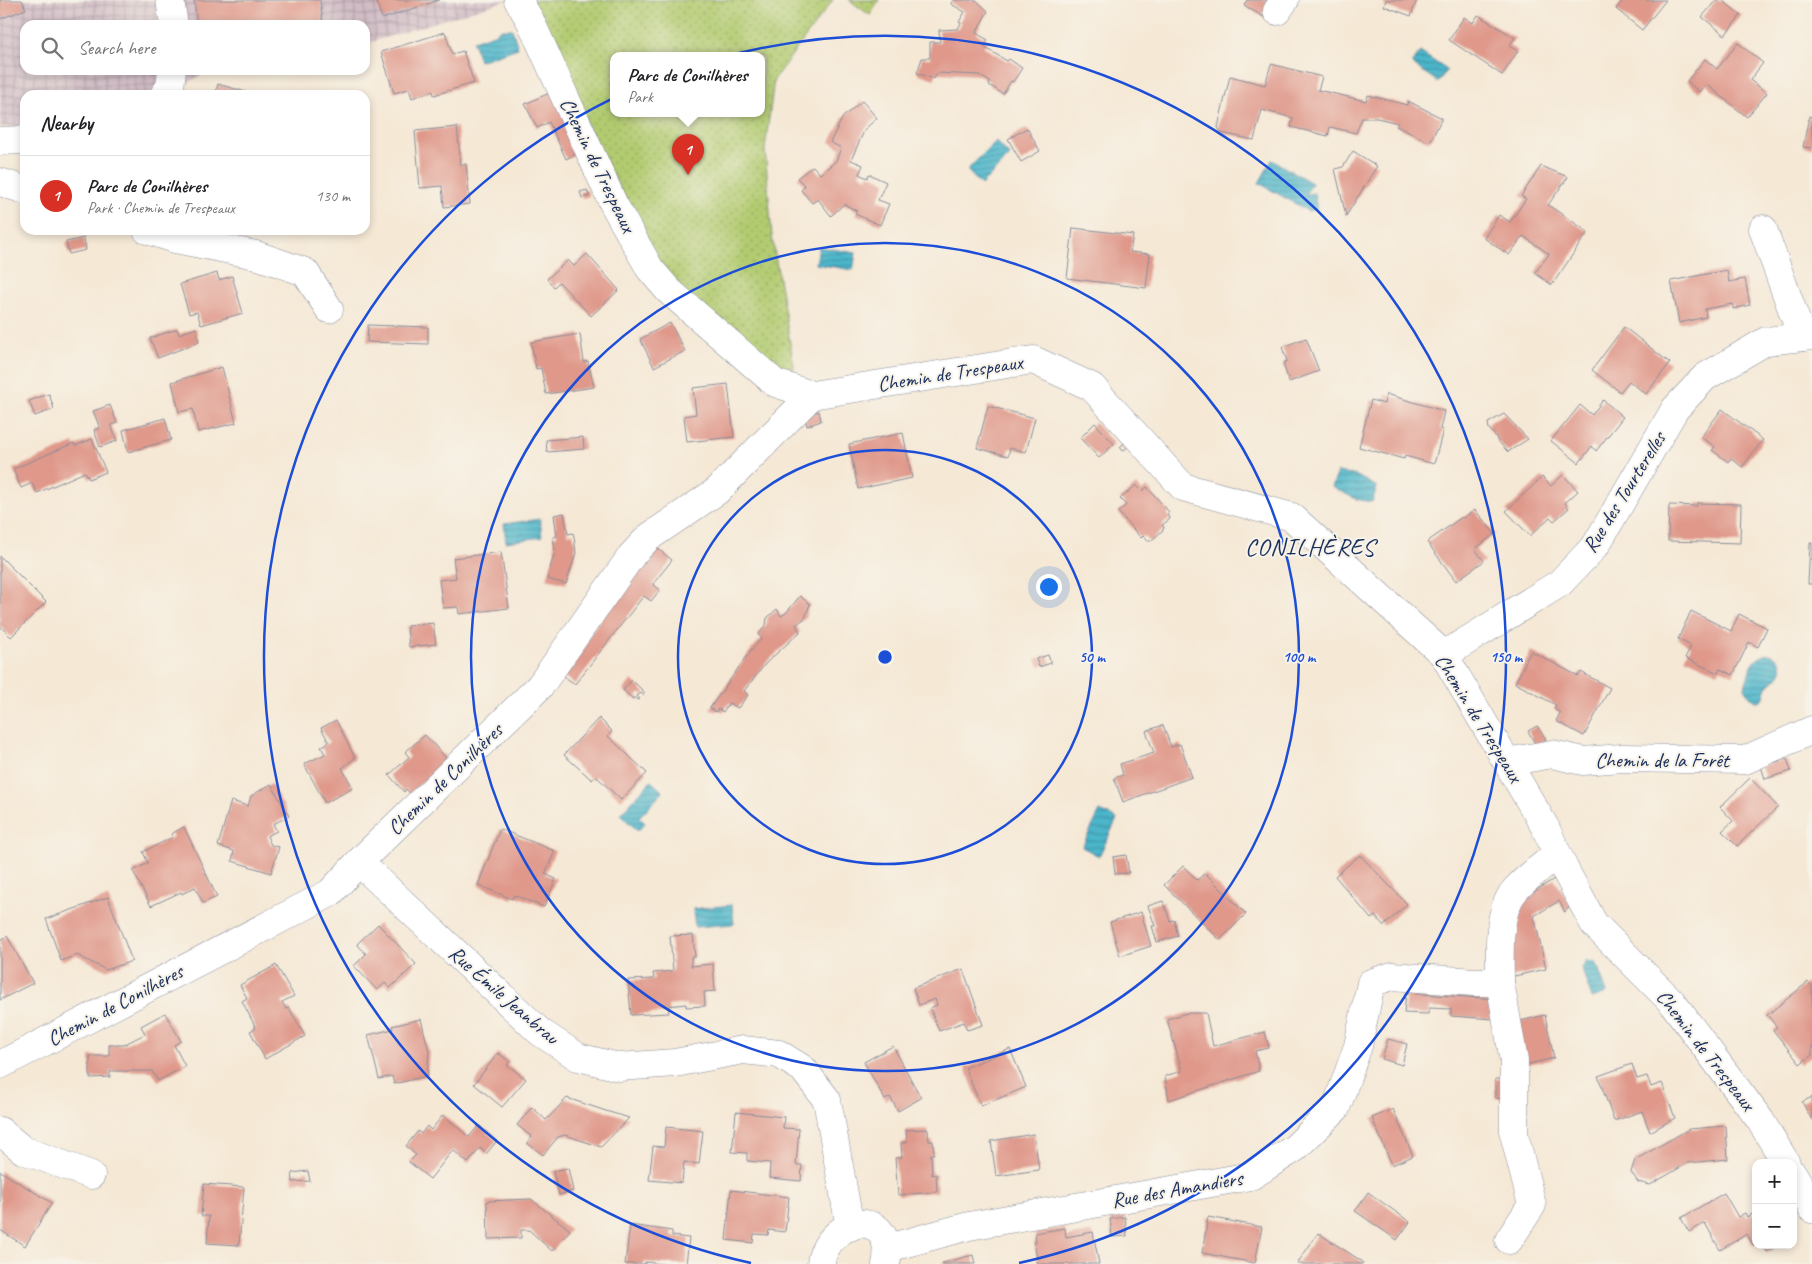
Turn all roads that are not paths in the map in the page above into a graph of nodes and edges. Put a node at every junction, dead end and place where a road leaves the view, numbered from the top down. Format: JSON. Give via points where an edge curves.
{"nodes":[{"id":1,"x":170,"y":0,"type":"edge"},
{"id":2,"x":518,"y":0,"type":"edge"},
{"id":3,"x":173,"y":20,"type":"edge"},
{"id":4,"x":171,"y":75,"type":"edge"},
{"id":5,"x":167,"y":90,"type":"edge"},
{"id":6,"x":0,"y":140,"type":"edge"},
{"id":7,"x":20,"y":140,"type":"edge"},
{"id":8,"x":0,"y":182,"type":"edge"},
{"id":9,"x":20,"y":188,"type":"edge"},
{"id":10,"x":1763,"y":229,"type":"dead end"},
{"id":11,"x":163,"y":235,"type":"edge"},
{"id":12,"x":329,"y":309,"type":"dead end"},
{"id":13,"x":1807,"y":336,"type":"edge"},
{"id":14,"x":812,"y":395,"type":"junction"},
{"id":15,"x":1444,"y":655,"type":"junction"},
{"id":16,"x":1812,"y":730,"type":"edge"},
{"id":17,"x":1507,"y":762,"type":"junction"},
{"id":18,"x":1557,"y":854,"type":"junction"},
{"id":19,"x":359,"y":862,"type":"junction"},
{"id":20,"x":1500,"y":982,"type":"junction"},
{"id":21,"x":0,"y":1065,"type":"edge"},
{"id":22,"x":0,"y":1130,"type":"edge"},
{"id":23,"x":1784,"y":1159,"type":"edge"},
{"id":24,"x":91,"y":1176,"type":"dead end"},
{"id":25,"x":1797,"y":1181,"type":"edge"},
{"id":26,"x":1812,"y":1209,"type":"edge"},
{"id":27,"x":850,"y":1227,"type":"junction"},
{"id":28,"x":1509,"y":1240,"type":"dead end"},
{"id":29,"x":887,"y":1256,"type":"edge"},
{"id":30,"x":819,"y":1264,"type":"edge"}],
"edges":[{"from":1,"to":3,"type":"street"},
{"from":2,"to":14,"type":"street","name":"Chemin de Trespeaux","via":[[613,203],[650,269],[668,290],[775,383]]},
{"from":4,"to":5,"type":"street"},
{"from":6,"to":7,"type":"street"},
{"from":8,"to":9,"type":"street"},
{"from":10,"to":13,"type":"street","name":"Rue des Tourterelles"},
{"from":11,"to":12,"type":"street","via":[[256,254],[305,272]]},
{"from":13,"to":15,"type":"street","name":"Rue des Tourterelles","via":[[1766,341],[1705,377],[1675,409],[1596,545],[1560,583]]},
{"from":14,"to":15,"type":"street","name":"Chemin de Trespeaux","via":[[1032,360],[1092,387],[1183,487],[1292,517]]},
{"from":14,"to":19,"type":"street","name":"Chemin de Conilhères","via":[[716,491],[649,537],[632,555],[540,686]]},
{"from":15,"to":17,"type":"street","name":"Chemin de Trespeaux"},
{"from":16,"to":17,"type":"street","name":"Chemin de la Forêt","via":[[1745,760],[1622,758],[1583,761],[1552,754]]},
{"from":17,"to":18,"type":"street","name":"Chemin de Trespeaux"},
{"from":18,"to":20,"type":"street","via":[[1515,890],[1508,903],[1500,932]]},
{"from":18,"to":23,"type":"street","name":"Chemin de Trespeaux","via":[[1594,924],[1672,1002],[1760,1120]]},
{"from":19,"to":21,"type":"street","name":"Chemin de Conilhères","via":[[330,893]]},
{"from":19,"to":27,"type":"street","name":"Rue Émile Jeanbrau","via":[[540,1032],[578,1057],[619,1067],[676,1063],[743,1050],[779,1054],[803,1069],[827,1100]]},
{"from":20,"to":28,"type":"street","via":[[1514,1061],[1514,1134],[1532,1205]]},
{"from":20,"to":29,"type":"street","name":"Rue des Amandiers","via":[[1392,976],[1371,983],[1358,1046],[1336,1108],[1295,1148],[1251,1176],[969,1226]]},
{"from":22,"to":24,"type":"street","via":[[23,1150]]},
{"from":25,"to":26,"type":"street"},
{"from":27,"to":29,"type":"street","via":[[867,1224],[875,1227],[883,1236]]},
{"from":27,"to":30,"type":"street","via":[[830,1240]]}]}
